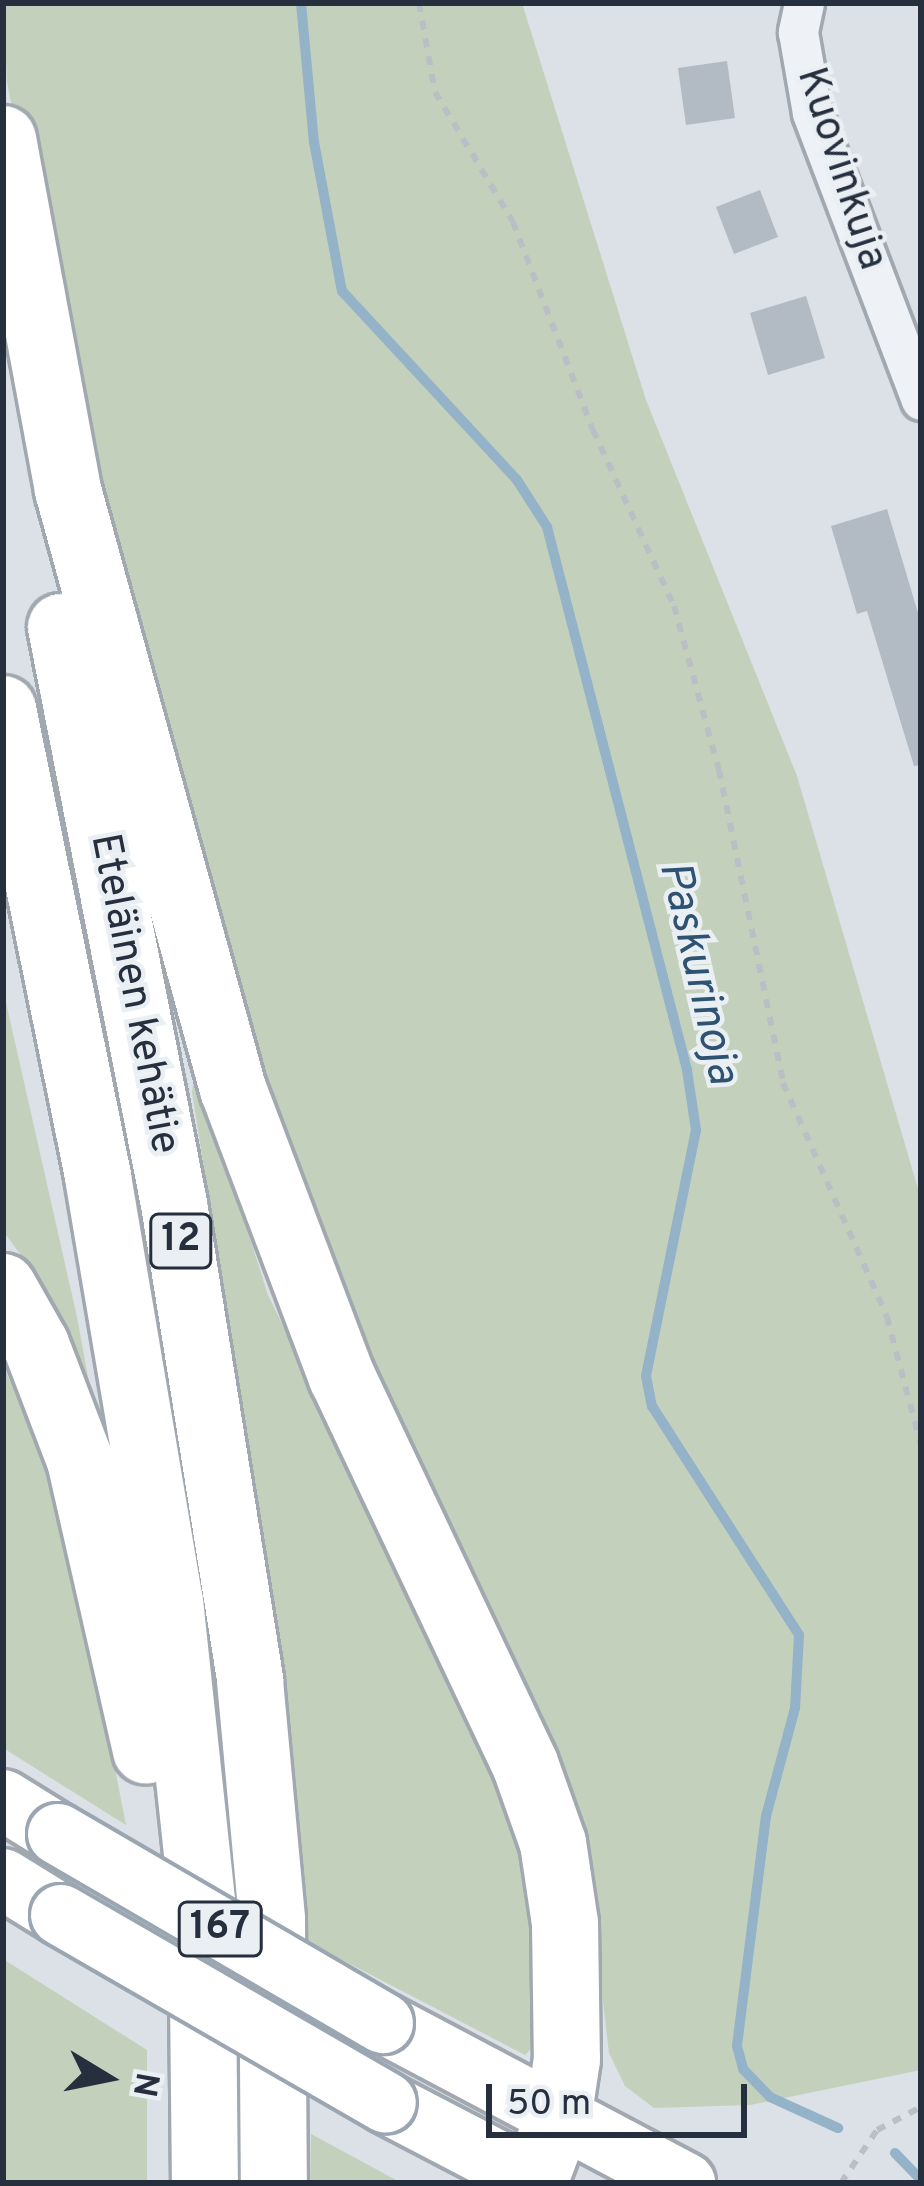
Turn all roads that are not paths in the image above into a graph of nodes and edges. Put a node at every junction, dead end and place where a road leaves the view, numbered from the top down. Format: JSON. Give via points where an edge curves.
{"nodes":[{"id":1,"x":804,"y":3,"type":"edge"},
{"id":2,"x":3,"y":139,"type":"edge"},
{"id":3,"x":3,"y":309,"type":"edge"},
{"id":4,"x":921,"y":400,"type":"edge"},
{"id":5,"x":3,"y":709,"type":"edge"},
{"id":6,"x":3,"y":1287,"type":"edge"},
{"id":7,"x":3,"y":1800,"type":"edge"},
{"id":8,"x":3,"y":1879,"type":"edge"},
{"id":9,"x":558,"y":2119,"type":"junction"},
{"id":10,"x":536,"y":2182,"type":"edge"},
{"id":11,"x":185,"y":2183,"type":"edge"},
{"id":12,"x":205,"y":2183,"type":"edge"},
{"id":13,"x":274,"y":2183,"type":"edge"},
{"id":14,"x":685,"y":2183,"type":"edge"}],
"edges":[{"from":1,"to":4,"type":"street","name":"Kuovinkuja","via":[[798,32],[812,113]]},
{"from":2,"to":9,"type":"highway","via":[[68,490],[233,1089],[342,1377],[525,1764],[553,1843],[569,1994]]},
{"from":3,"to":13,"type":"highway","name":"Eteläinen kehätie","number":"12","via":[[219,1456],[272,1919]]},
{"from":5,"to":12,"type":"highway","name":"Eteläinen kehätie","number":"12","via":[[98,1178],[170,1600],[202,1902]]},
{"from":6,"to":11,"type":"highway","via":[[37,1345],[80,1460],[140,1712],[165,1870]]},
{"from":7,"to":9,"type":"main road","number":"167","bridge":true},
{"from":8,"to":10,"type":"main road","bridge":true},
{"from":9,"to":10,"type":"highway"},
{"from":9,"to":14,"type":"main road","number":"167"}]}
